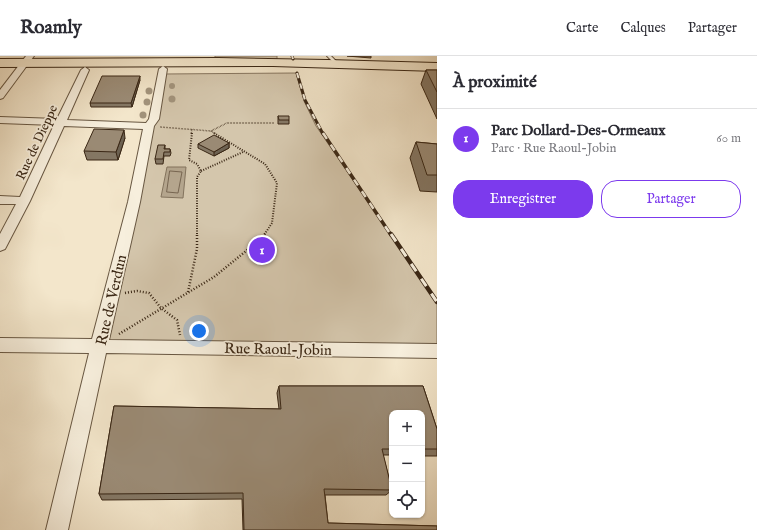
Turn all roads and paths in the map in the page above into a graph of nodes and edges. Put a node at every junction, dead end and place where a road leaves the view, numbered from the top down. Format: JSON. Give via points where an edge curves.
{"nodes":[{"id":1,"x":333,"y":59,"type":"edge"},
{"id":2,"x":0,"y":63,"type":"edge"},
{"id":3,"x":24,"y":63,"type":"edge"},
{"id":4,"x":164,"y":63,"type":"edge"},
{"id":5,"x":437,"y":67,"type":"edge"},
{"id":6,"x":0,"y":70,"type":"edge"},
{"id":7,"x":85,"y":70,"type":"junction"},
{"id":8,"x":437,"y":74,"type":"edge"},
{"id":9,"x":0,"y":96,"type":"edge"},
{"id":10,"x":0,"y":120,"type":"edge"},
{"id":11,"x":60,"y":122,"type":"junction"},
{"id":12,"x":274,"y":123,"type":"dead end"},
{"id":13,"x":149,"y":126,"type":"junction"},
{"id":14,"x":192,"y":129,"type":"junction"},
{"id":15,"x":211,"y":131,"type":"junction"},
{"id":16,"x":243,"y":152,"type":"junction"},
{"id":17,"x":201,"y":171,"type":"junction"},
{"id":18,"x":0,"y":200,"type":"edge"},
{"id":19,"x":24,"y":201,"type":"junction"},
{"id":20,"x":0,"y":246,"type":"edge"},
{"id":21,"x":188,"y":292,"type":"junction"},
{"id":22,"x":110,"y":297,"type":"junction"},
{"id":23,"x":161,"y":308,"type":"junction"},
{"id":24,"x":0,"y":345,"type":"edge"},
{"id":25,"x":99,"y":347,"type":"junction"},
{"id":26,"x":178,"y":348,"type":"junction"},
{"id":27,"x":437,"y":351,"type":"edge"},
{"id":28,"x":57,"y":530,"type":"edge"}],
"edges":[{"from":1,"to":4,"type":"main road"},
{"from":1,"to":5,"type":"main road"},
{"from":2,"to":3,"type":"main road"},
{"from":3,"to":4,"type":"main road"},
{"from":3,"to":6,"type":"main road"},
{"from":3,"to":7,"type":"main road"},
{"from":3,"to":9,"type":"street"},
{"from":4,"to":7,"type":"main road"},
{"from":4,"to":8,"type":"main road"},
{"from":4,"to":13,"type":"street","name":"Rue de Verdun","via":[[154,119]]},
{"from":7,"to":11,"type":"street","name":"Rue de Dieppe"},
{"from":10,"to":11,"type":"street"},
{"from":11,"to":13,"type":"street"},
{"from":11,"to":19,"type":"street","name":"Rue de Dieppe"},
{"from":12,"to":15,"type":"path","via":[[227,123]]},
{"from":13,"to":14,"type":"path"},
{"from":13,"to":22,"type":"street","name":"Rue de Verdun","via":[[134,202]]},
{"from":14,"to":15,"type":"path"},
{"from":14,"to":17,"type":"path","via":[[189,160],[197,164]]},
{"from":15,"to":16,"type":"path"},
{"from":16,"to":17,"type":"path"},
{"from":16,"to":21,"type":"path","via":[[265,164],[277,183],[272,222],[262,238],[239,258]]},
{"from":17,"to":21,"type":"path","via":[[197,177],[197,249]]},
{"from":18,"to":19,"type":"street"},
{"from":19,"to":20,"type":"street","name":"Rue de Dieppe"},
{"from":21,"to":23,"type":"path"},
{"from":22,"to":23,"type":"path","via":[[137,291],[149,293]]},
{"from":22,"to":25,"type":"street","name":"Rue de Verdun"},
{"from":23,"to":25,"type":"path"},
{"from":23,"to":26,"type":"path","via":[[174,316],[178,324]]},
{"from":24,"to":25,"type":"street","name":"Rue Raoul-Jobin"},
{"from":25,"to":26,"type":"street","name":"Rue Raoul-Jobin"},
{"from":25,"to":28,"type":"street","name":"Rue de Verdun"},
{"from":26,"to":27,"type":"street","name":"Rue Raoul-Jobin"}]}
